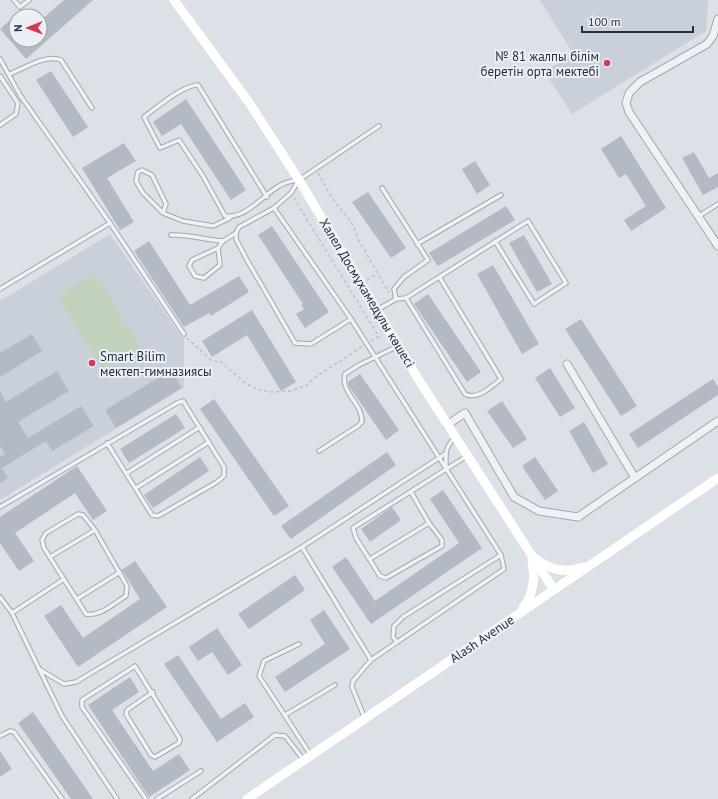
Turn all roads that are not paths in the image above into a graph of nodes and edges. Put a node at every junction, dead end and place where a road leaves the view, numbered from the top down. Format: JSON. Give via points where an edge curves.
{"nodes":[{"id":1,"x":14,"y":0,"type":"edge"},
{"id":2,"x":29,"y":0,"type":"edge"},
{"id":3,"x":174,"y":0,"type":"edge"},
{"id":4,"x":718,"y":19,"type":"edge"},
{"id":5,"x":1,"y":62,"type":"edge"},
{"id":6,"x":10,"y":74,"type":"junction"},
{"id":7,"x":0,"y":76,"type":"edge"},
{"id":8,"x":92,"y":108,"type":"dead end"},
{"id":9,"x":0,"y":124,"type":"edge"},
{"id":10,"x":379,"y":126,"type":"dead end"},
{"id":11,"x":299,"y":180,"type":"junction"},
{"id":12,"x":382,"y":188,"type":"dead end"},
{"id":13,"x":501,"y":195,"type":"dead end"},
{"id":14,"x":266,"y":196,"type":"junction"},
{"id":15,"x":718,"y":204,"type":"edge"},
{"id":16,"x":274,"y":208,"type":"junction"},
{"id":17,"x":163,"y":213,"type":"junction"},
{"id":18,"x":231,"y":217,"type":"junction"},
{"id":19,"x":698,"y":217,"type":"junction"},
{"id":20,"x":110,"y":223,"type":"junction"},
{"id":21,"x":236,"y":233,"type":"junction"},
{"id":22,"x":171,"y":235,"type":"dead end"},
{"id":23,"x":223,"y":241,"type":"junction"},
{"id":24,"x":495,"y":241,"type":"junction"},
{"id":25,"x":417,"y":244,"type":"junction"},
{"id":26,"x":718,"y":246,"type":"edge"},
{"id":27,"x":218,"y":248,"type":"junction"},
{"id":28,"x":440,"y":278,"type":"junction"},
{"id":29,"x":0,"y":288,"type":"edge"},
{"id":30,"x":406,"y":298,"type":"junction"},
{"id":31,"x":395,"y":299,"type":"junction"},
{"id":32,"x":376,"y":310,"type":"junction"},
{"id":33,"x":351,"y":319,"type":"junction"},
{"id":34,"x":184,"y":334,"type":"road end"},
{"id":35,"x":398,"y":346,"type":"junction"},
{"id":36,"x":376,"y":356,"type":"junction"},
{"id":37,"x":567,"y":364,"type":"dead end"},
{"id":38,"x":718,"y":421,"type":"edge"},
{"id":39,"x":447,"y":426,"type":"junction"},
{"id":40,"x":200,"y":427,"type":"junction"},
{"id":41,"x":455,"y":438,"type":"junction"},
{"id":42,"x":209,"y":442,"type":"junction"},
{"id":43,"x":107,"y":443,"type":"junction"},
{"id":44,"x":319,"y":451,"type":"dead end"},
{"id":45,"x":446,"y":454,"type":"junction"},
{"id":46,"x":467,"y":456,"type":"junction"},
{"id":47,"x":439,"y":457,"type":"junction"},
{"id":48,"x":446,"y":470,"type":"junction"},
{"id":49,"x":127,"y":473,"type":"junction"},
{"id":50,"x":634,"y":478,"type":"junction"},
{"id":51,"x":718,"y":478,"type":"edge"},
{"id":52,"x":136,"y":488,"type":"junction"},
{"id":53,"x":410,"y":492,"type":"junction"},
{"id":54,"x":0,"y":507,"type":"edge"},
{"id":55,"x":429,"y":523,"type":"junction"},
{"id":56,"x":95,"y":530,"type":"junction"},
{"id":57,"x":302,"y":547,"type":"junction"},
{"id":58,"x":501,"y":555,"type":"junction"},
{"id":59,"x":531,"y":555,"type":"junction"},
{"id":60,"x":50,"y":557,"type":"junction"},
{"id":61,"x":370,"y":559,"type":"junction"},
{"id":62,"x":593,"y":564,"type":"junction"},
{"id":63,"x":120,"y":572,"type":"junction"},
{"id":64,"x":64,"y":579,"type":"junction"},
{"id":65,"x":554,"y":590,"type":"junction"},
{"id":66,"x":0,"y":597,"type":"edge"},
{"id":67,"x":77,"y":599,"type":"junction"},
{"id":68,"x":12,"y":613,"type":"junction"},
{"id":69,"x":520,"y":613,"type":"junction"},
{"id":70,"x":397,"y":642,"type":"junction"},
{"id":71,"x":300,"y":644,"type":"dead end"},
{"id":72,"x":371,"y":660,"type":"junction"},
{"id":73,"x":39,"y":669,"type":"junction"},
{"id":74,"x":335,"y":685,"type":"dead end"},
{"id":75,"x":153,"y":692,"type":"junction"},
{"id":76,"x":285,"y":715,"type":"junction"},
{"id":77,"x":365,"y":719,"type":"junction"},
{"id":78,"x":0,"y":736,"type":"edge"},
{"id":79,"x":307,"y":758,"type":"junction"},
{"id":80,"x":202,"y":771,"type":"dead end"},
{"id":81,"x":62,"y":799,"type":"edge"},
{"id":82,"x":117,"y":799,"type":"edge"},
{"id":83,"x":146,"y":799,"type":"edge"},
{"id":84,"x":157,"y":799,"type":"edge"},
{"id":85,"x":192,"y":799,"type":"edge"},
{"id":86,"x":247,"y":799,"type":"edge"}],
"edges":[{"from":1,"to":2,"type":"lane","via":[[20,7]]},
{"from":3,"to":11,"type":"street","name":"Халел Досмұхамедұлы көшесі","via":[[250,104]]},
{"from":4,"to":19,"type":"street","via":[[713,36],[707,44],[640,82],[629,94],[626,103],[629,112]]},
{"from":5,"to":6,"type":"lane"},
{"from":6,"to":8,"type":"lane","via":[[47,58],[61,60]]},
{"from":6,"to":20,"type":"lane","via":[[20,95]]},
{"from":7,"to":9,"type":"lane","via":[[18,103],[16,114]]},
{"from":10,"to":11,"type":"lane"},
{"from":11,"to":14,"type":"lane","via":[[278,186]]},
{"from":11,"to":16,"type":"lane","via":[[291,193]]},
{"from":11,"to":32,"type":"street","name":"Халел Досмұхамедұлы көшесі"},
{"from":12,"to":25,"type":"lane"},
{"from":13,"to":25,"type":"lane"},
{"from":14,"to":18,"type":"lane"},
{"from":14,"to":18,"type":"lane","via":[[198,85],[181,91],[144,117],[160,148],[179,140],[203,176],[220,211]]},
{"from":15,"to":19,"type":"lane"},
{"from":16,"to":21,"type":"lane","via":[[239,227]]},
{"from":16,"to":33,"type":"lane"},
{"from":17,"to":17,"type":"lane","via":[[143,193],[136,181],[138,172],[147,171],[152,176],[166,204]]},
{"from":17,"to":18,"type":"lane","via":[[183,222],[213,226]]},
{"from":19,"to":26,"type":"street"},
{"from":20,"to":29,"type":"lane"},
{"from":20,"to":34,"type":"lane"},
{"from":21,"to":23,"type":"lane"},
{"from":21,"to":33,"type":"lane","via":[[236,239],[247,260],[296,343],[311,344]]},
{"from":22,"to":23,"type":"lane","via":[[182,234]]},
{"from":23,"to":27,"type":"lane"},
{"from":24,"to":24,"type":"lane","via":[[528,221],[566,283],[534,304]]},
{"from":24,"to":28,"type":"lane"},
{"from":25,"to":31,"type":"lane","via":[[428,260],[398,283],[394,289]]},
{"from":27,"to":27,"type":"lane","via":[[220,265],[204,278],[195,276],[190,266],[192,260]]},
{"from":28,"to":30,"type":"lane"},
{"from":28,"to":30,"type":"lane","via":[[501,378],[482,392],[475,396],[465,394]]},
{"from":30,"to":31,"type":"lane"},
{"from":31,"to":32,"type":"lane"},
{"from":32,"to":35,"type":"street","name":"Халел Досмұхамедұлы көшесі"},
{"from":33,"to":36,"type":"lane"},
{"from":35,"to":36,"type":"lane"},
{"from":35,"to":39,"type":"street","name":"Халел Досмұхамедұлы көшесі"},
{"from":36,"to":44,"type":"lane","via":[[345,374],[344,384],[361,412],[362,422]]},
{"from":36,"to":47,"type":"lane"},
{"from":37,"to":50,"type":"street"},
{"from":38,"to":50,"type":"street"},
{"from":39,"to":41,"type":"street","name":"Халел Досмұхамедұлы көшесі"},
{"from":39,"to":50,"type":"street","via":[[466,413],[514,497],[539,511],[578,517]]},
{"from":40,"to":42,"type":"lane"},
{"from":40,"to":43,"type":"lane","via":[[183,402],[177,403]]},
{"from":40,"to":49,"type":"lane"},
{"from":41,"to":45,"type":"lane","via":[[449,443]]},
{"from":41,"to":46,"type":"street","name":"Халел Досмұхамедұлы көшесі"},
{"from":42,"to":52,"type":"lane"},
{"from":42,"to":52,"type":"lane","via":[[224,466],[224,476],[217,482],[158,516],[152,515],[148,510]]},
{"from":43,"to":49,"type":"lane"},
{"from":43,"to":54,"type":"lane"},
{"from":45,"to":47,"type":"lane"},
{"from":45,"to":48,"type":"lane"},
{"from":46,"to":48,"type":"lane"},
{"from":46,"to":59,"type":"street","name":"Халел Досмұхамедұлы көшесі"},
{"from":47,"to":48,"type":"lane"},
{"from":47,"to":57,"type":"lane"},
{"from":48,"to":53,"type":"lane"},
{"from":48,"to":58,"type":"lane"},
{"from":49,"to":52,"type":"lane"},
{"from":51,"to":62,"type":"street","name":"Alash Avenue"},
{"from":53,"to":55,"type":"lane"},
{"from":53,"to":61,"type":"lane","via":[[353,528],[356,538]]},
{"from":55,"to":61,"type":"lane"},
{"from":55,"to":61,"type":"lane","via":[[442,540],[442,546],[386,578],[380,576]]},
{"from":56,"to":60,"type":"lane"},
{"from":56,"to":60,"type":"lane","via":[[83,515],[78,514],[70,518],[46,533],[42,540]]},
{"from":56,"to":63,"type":"lane"},
{"from":57,"to":72,"type":"lane"},
{"from":57,"to":73,"type":"lane","via":[[76,682],[64,684]]},
{"from":58,"to":70,"type":"lane","via":[[504,569]]},
{"from":58,"to":70,"type":"lane","via":[[403,617],[394,626],[393,637]]},
{"from":59,"to":62,"type":"street","via":[[559,571],[574,570]]},
{"from":59,"to":65,"type":"street","name":"Халел Досмұхамедұлы көшесі"},
{"from":59,"to":69,"type":"street","via":[[533,586],[529,600]]},
{"from":60,"to":64,"type":"lane"},
{"from":62,"to":65,"type":"street","name":"Alash Avenue"},
{"from":63,"to":67,"type":"lane"},
{"from":63,"to":67,"type":"lane","via":[[127,586],[126,596],[104,610],[91,615],[86,614]]},
{"from":64,"to":67,"type":"lane"},
{"from":64,"to":68,"type":"lane"},
{"from":65,"to":69,"type":"street","name":"Alash Avenue"},
{"from":66,"to":68,"type":"lane"},
{"from":68,"to":73,"type":"lane"},
{"from":69,"to":77,"type":"street","name":"Alash Avenue"},
{"from":70,"to":72,"type":"lane"},
{"from":71,"to":76,"type":"lane","via":[[264,661],[260,670],[259,676]]},
{"from":72,"to":77,"type":"lane","via":[[353,681],[352,687]]},
{"from":73,"to":82,"type":"lane","via":[[62,716]]},
{"from":74,"to":76,"type":"lane"},
{"from":75,"to":75,"type":"lane","via":[[180,739],[179,743],[155,757],[151,755],[126,714],[127,710]]},
{"from":75,"to":83,"type":"lane","via":[[135,666],[82,700],[82,706]]},
{"from":76,"to":79,"type":"lane"},
{"from":77,"to":79,"type":"street","name":"Alash Avenue"},
{"from":78,"to":81,"type":"lane","via":[[10,730],[14,732]]},
{"from":79,"to":85,"type":"lane","via":[[285,736],[275,735]]},
{"from":79,"to":86,"type":"street","name":"Alash Avenue"},
{"from":80,"to":84,"type":"lane"}]}
